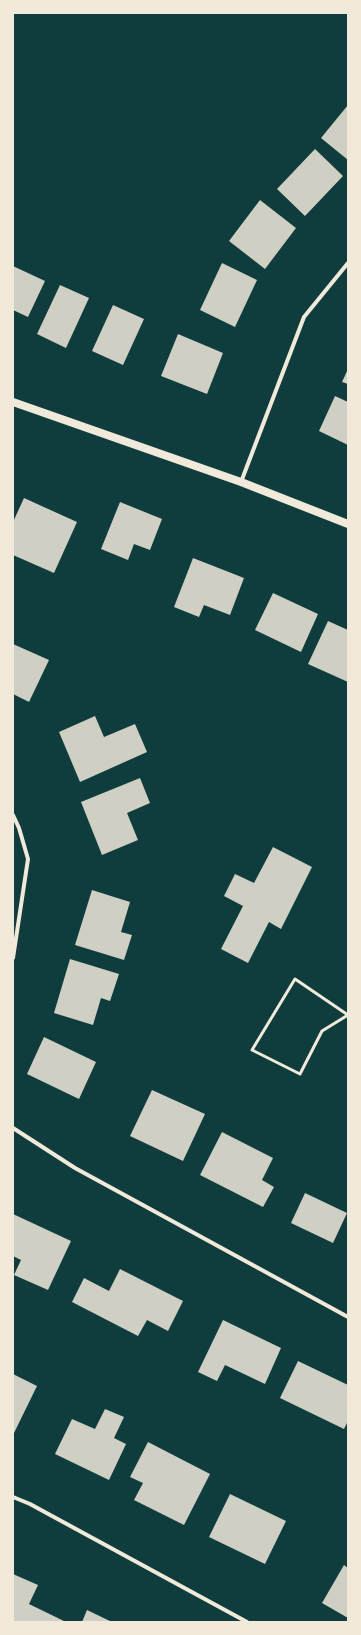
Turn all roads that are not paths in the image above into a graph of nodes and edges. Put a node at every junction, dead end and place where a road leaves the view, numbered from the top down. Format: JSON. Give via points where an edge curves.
{"nodes":[{"id":1,"x":348,"y":263,"type":"edge"},
{"id":2,"x":13,"y":402,"type":"edge"},
{"id":3,"x":241,"y":482,"type":"junction"},
{"id":4,"x":348,"y":524,"type":"edge"},
{"id":5,"x":13,"y":815,"type":"edge"},
{"id":6,"x":13,"y":958,"type":"edge"},
{"id":7,"x":348,"y":1015,"type":"edge"},
{"id":8,"x":13,"y":1128,"type":"edge"},
{"id":9,"x":348,"y":1316,"type":"edge"},
{"id":10,"x":13,"y":1497,"type":"edge"},
{"id":11,"x":247,"y":1622,"type":"edge"}],
"edges":[{"from":1,"to":3,"type":"street","via":[[304,317]]},
{"from":2,"to":3,"type":"main road"},
{"from":3,"to":4,"type":"main road"},
{"from":5,"to":6,"type":"street","via":[[28,859]]},
{"from":7,"to":7,"type":"lane","via":[[322,1031],[300,1074],[252,1050],[294,979]]},
{"from":8,"to":9,"type":"street","via":[[75,1168]]},
{"from":10,"to":11,"type":"street"}]}
